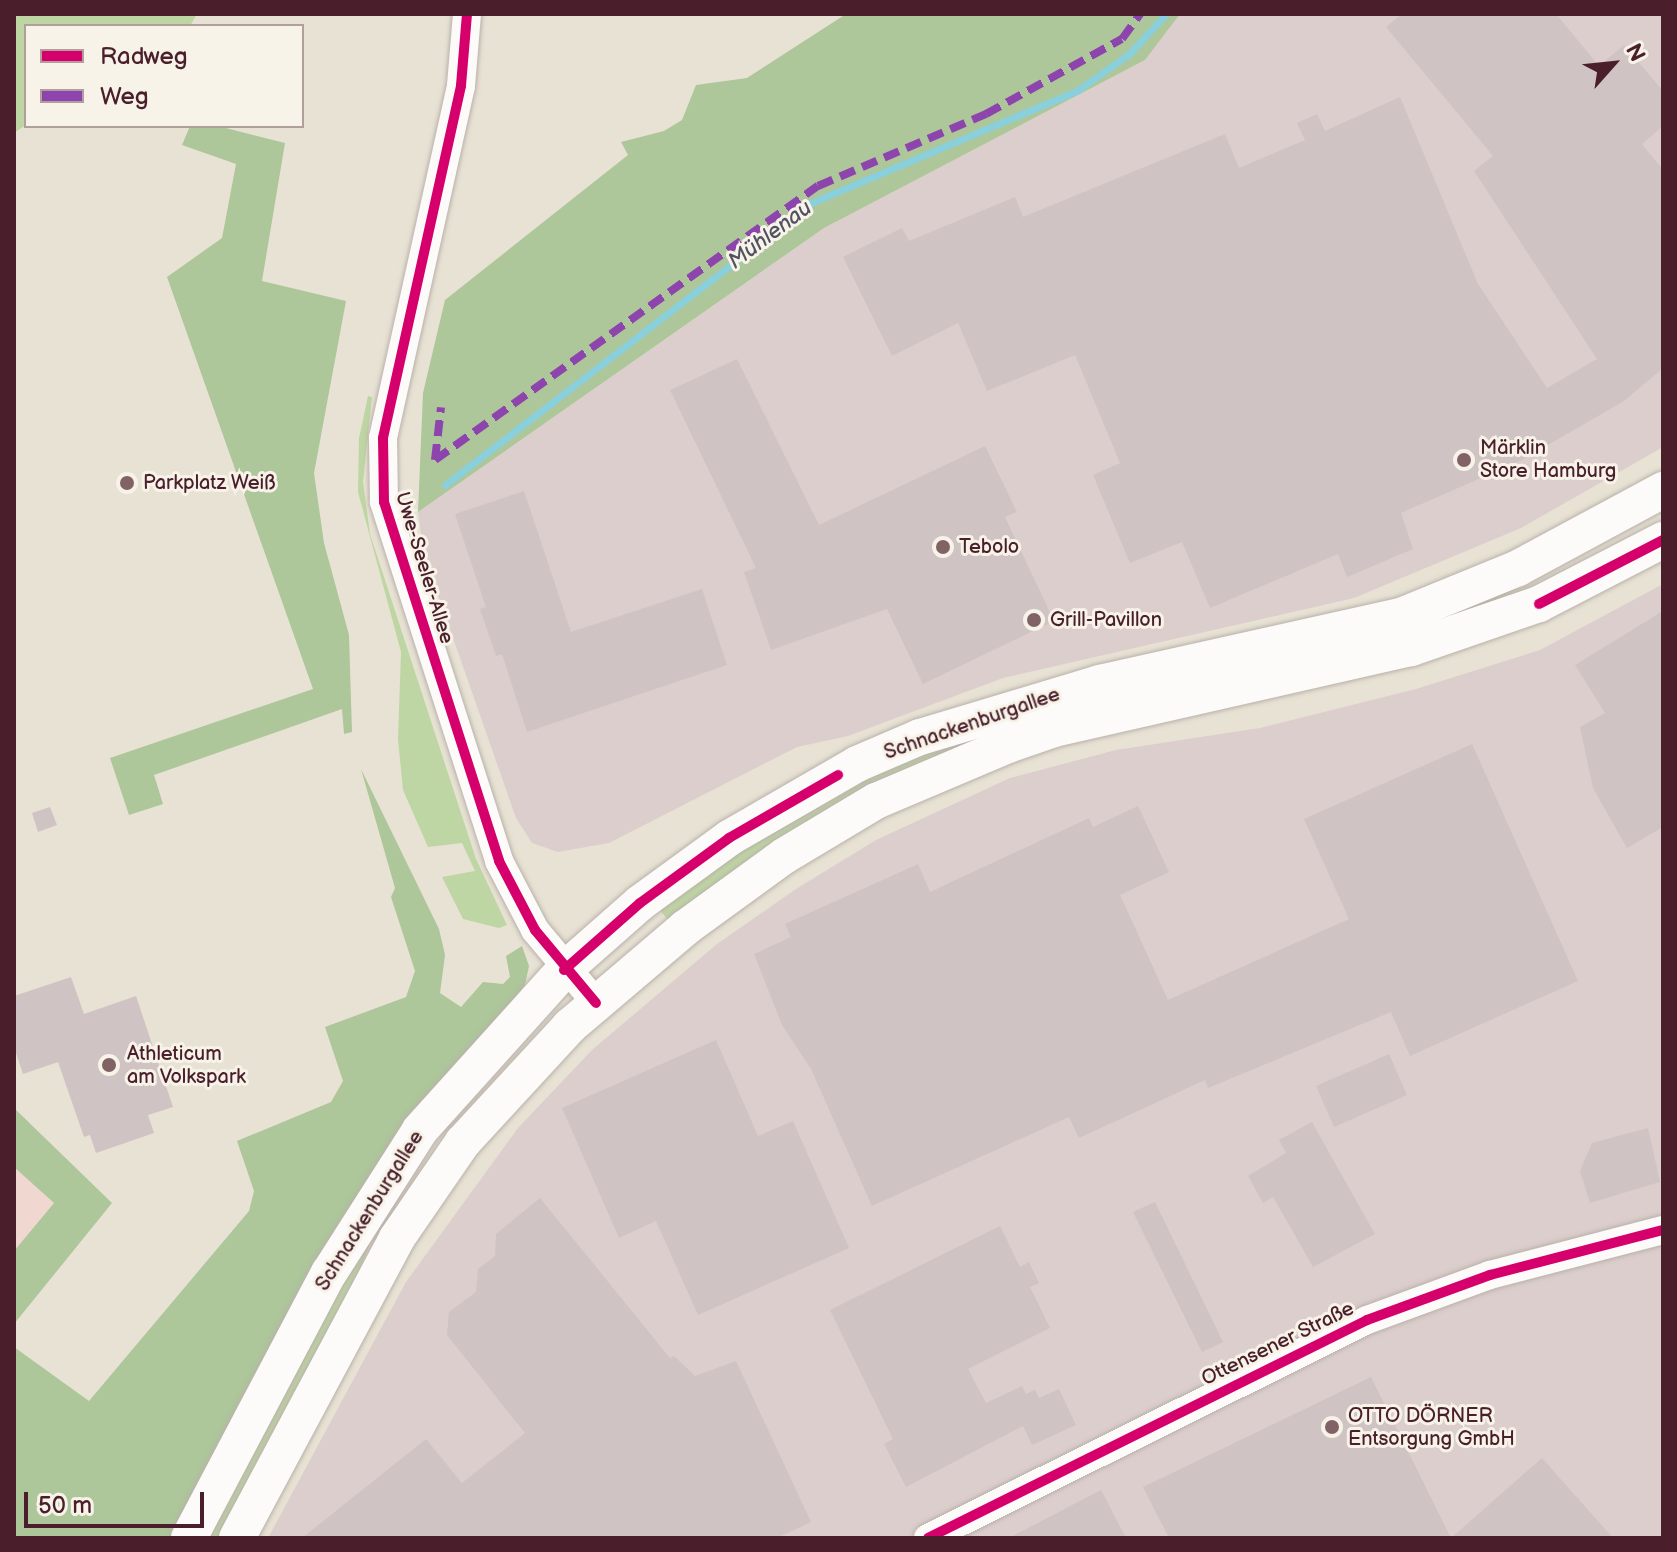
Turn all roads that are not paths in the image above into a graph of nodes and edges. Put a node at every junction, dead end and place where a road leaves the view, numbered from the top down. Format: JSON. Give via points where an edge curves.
{"nodes":[{"id":1,"x":467,"y":14,"type":"edge"},
{"id":2,"x":1663,"y":490,"type":"edge"},
{"id":3,"x":1663,"y":540,"type":"edge"},
{"id":4,"x":564,"y":970,"type":"junction"},
{"id":5,"x":596,"y":1003,"type":"junction"},
{"id":6,"x":1663,"y":1230,"type":"edge"},
{"id":7,"x":189,"y":1538,"type":"edge"},
{"id":8,"x":237,"y":1538,"type":"edge"},
{"id":9,"x":928,"y":1538,"type":"edge"}],
"edges":[{"from":1,"to":4,"type":"street","name":"Uwe-Seeler-Allee","via":[[466,60],[389,409],[382,486],[394,542],[499,861],[535,930]]},
{"from":2,"to":4,"type":"main road","name":"Schnackenburgallee","via":[[1518,568],[1415,611],[1016,704],[907,742],[729,838],[640,903]]},
{"from":3,"to":5,"type":"main road","name":"Schnackenburgallee","via":[[1497,621],[1411,648],[1054,729],[920,781],[784,856],[675,935]]},
{"from":4,"to":5,"type":"street","name":"Uwe-Seeler-Allee"},
{"from":4,"to":7,"type":"main road","name":"Schnackenburgallee","via":[[398,1161],[268,1382]]},
{"from":5,"to":8,"type":"main road","name":"Schnackenburgallee","via":[[503,1093],[420,1200]]},
{"from":6,"to":9,"type":"street","name":"Ottensener Straße","via":[[1490,1275],[1367,1320]]}]}
